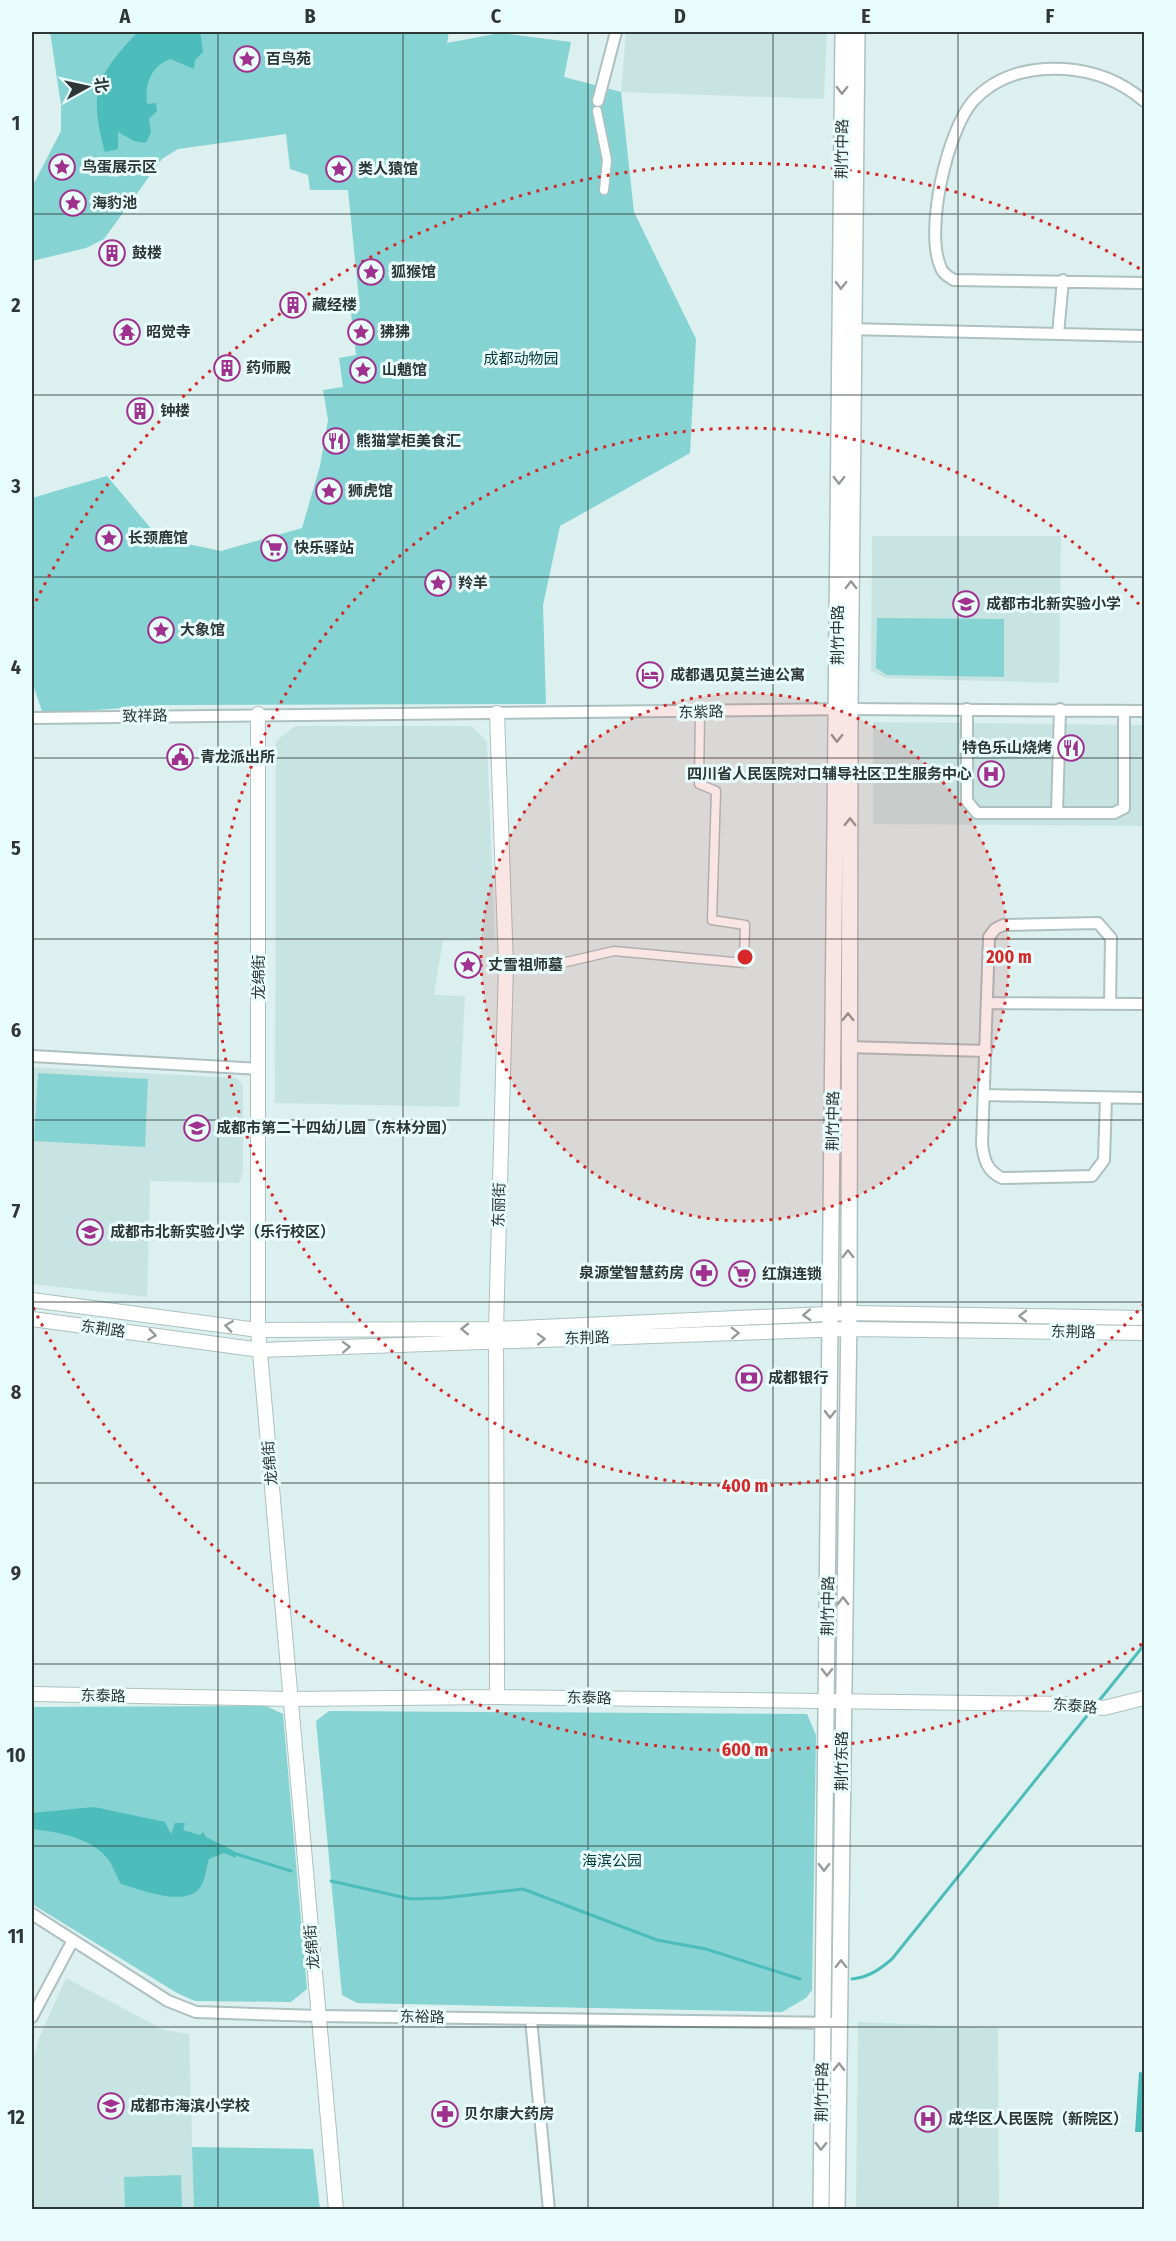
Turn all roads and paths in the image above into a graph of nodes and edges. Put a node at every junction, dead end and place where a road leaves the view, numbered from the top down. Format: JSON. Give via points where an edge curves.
{"nodes":[{"id":1,"x":616,"y":32,"type":"edge"},
{"id":2,"x":843,"y":32,"type":"edge"},
{"id":3,"x":857,"y":32,"type":"edge"},
{"id":4,"x":1144,"y":101,"type":"edge"},
{"id":5,"x":598,"y":106,"type":"joint"},
{"id":6,"x":604,"y":190,"type":"dead end"},
{"id":7,"x":1063,"y":280,"type":"junction"},
{"id":8,"x":1144,"y":283,"type":"edge"},
{"id":9,"x":847,"y":329,"type":"junction"},
{"id":10,"x":1058,"y":334,"type":"junction"},
{"id":11,"x":1144,"y":336,"type":"edge"},
{"id":12,"x":844,"y":709,"type":"junction"},
{"id":13,"x":967,"y":709,"type":"junction"},
{"id":14,"x":1060,"y":709,"type":"junction"},
{"id":15,"x":1124,"y":711,"type":"junction"},
{"id":16,"x":1144,"y":711,"type":"edge"},
{"id":17,"x":700,"y":712,"type":"junction"},
{"id":18,"x":497,"y":713,"type":"junction"},
{"id":19,"x":258,"y":714,"type":"junction"},
{"id":20,"x":32,"y":718,"type":"edge"},
{"id":21,"x":1057,"y":813,"type":"junction"},
{"id":22,"x":562,"y":963,"type":"dead end"},
{"id":23,"x":988,"y":1003,"type":"junction"},
{"id":24,"x":1110,"y":1003,"type":"junction"},
{"id":25,"x":1144,"y":1004,"type":"edge"},
{"id":26,"x":848,"y":1047,"type":"junction"},
{"id":27,"x":986,"y":1051,"type":"junction"},
{"id":28,"x":32,"y":1056,"type":"edge"},
{"id":29,"x":259,"y":1069,"type":"junction"},
{"id":30,"x":984,"y":1095,"type":"junction"},
{"id":31,"x":1106,"y":1098,"type":"junction"},
{"id":32,"x":1144,"y":1098,"type":"edge"},
{"id":33,"x":32,"y":1300,"type":"edge"},
{"id":34,"x":831,"y":1314,"type":"junction"},
{"id":35,"x":1144,"y":1318,"type":"edge"},
{"id":36,"x":32,"y":1319,"type":"edge"},
{"id":37,"x":848,"y":1321,"type":"junction"},
{"id":38,"x":258,"y":1330,"type":"junction"},
{"id":39,"x":830,"y":1330,"type":"junction"},
{"id":40,"x":1144,"y":1333,"type":"edge"},
{"id":41,"x":496,"y":1335,"type":"junction"},
{"id":42,"x":261,"y":1350,"type":"junction"},
{"id":43,"x":32,"y":1694,"type":"edge"},
{"id":44,"x":497,"y":1697,"type":"junction"},
{"id":45,"x":1144,"y":1698,"type":"edge"},
{"id":46,"x":290,"y":1699,"type":"junction"},
{"id":47,"x":843,"y":1700,"type":"junction"},
{"id":48,"x":827,"y":1701,"type":"junction"},
{"id":49,"x":32,"y":1914,"type":"edge"},
{"id":50,"x":73,"y":1940,"type":"junction"},
{"id":51,"x":319,"y":2016,"type":"junction"},
{"id":52,"x":32,"y":2017,"type":"edge"},
{"id":53,"x":531,"y":2019,"type":"junction"},
{"id":54,"x":822,"y":2022,"type":"junction"},
{"id":55,"x":840,"y":2023,"type":"junction"},
{"id":56,"x":336,"y":2210,"type":"edge"},
{"id":57,"x":549,"y":2210,"type":"edge"},
{"id":58,"x":820,"y":2210,"type":"edge"},
{"id":59,"x":837,"y":2210,"type":"edge"}],
"edges":[{"from":1,"to":5,"type":"street"},
{"from":2,"to":9,"type":"main road","name":"荆竹中路","one_way":true},
{"from":3,"to":9,"type":"main road","name":"荆竹中路"},
{"from":4,"to":7,"type":"street","via":[[1127,87],[1103,77],[1077,70],[1039,68],[1003,79],[973,101],[957,128],[937,199],[940,268],[954,280]]},
{"from":5,"to":6,"type":"street","via":[[607,160]]},
{"from":7,"to":8,"type":"street"},
{"from":7,"to":10,"type":"street"},
{"from":9,"to":10,"type":"street"},
{"from":9,"to":12,"type":"main road","name":"荆竹中路"},
{"from":10,"to":11,"type":"street"},
{"from":12,"to":13,"type":"street","name":"东紫路"},
{"from":12,"to":17,"type":"street","name":"东紫路"},
{"from":26,"to":12,"type":"main road","name":"荆竹中路","one_way":true},
{"from":12,"to":34,"type":"main road","name":"荆竹中路","one_way":true},
{"from":13,"to":14,"type":"street","name":"东紫路"},
{"from":13,"to":21,"type":"street","via":[[967,801],[977,813]]},
{"from":14,"to":15,"type":"street","name":"东紫路"},
{"from":14,"to":21,"type":"street"},
{"from":15,"to":16,"type":"street","name":"东紫路"},
{"from":15,"to":21,"type":"street","via":[[1124,808],[1114,813]]},
{"from":17,"to":18,"type":"street","name":"东紫路"},
{"from":17,"to":22,"type":"street","via":[[699,784],[716,791],[712,920],[745,925],[744,963],[614,951]]},
{"from":18,"to":19,"type":"street","name":"东紫路"},
{"from":18,"to":41,"type":"street","name":"东丽街","via":[[506,965]]},
{"from":19,"to":20,"type":"street","name":"致祥路"},
{"from":19,"to":29,"type":"street","name":"龙绵街"},
{"from":23,"to":24,"type":"street"},
{"from":23,"to":24,"type":"street","via":[[989,937],[995,929],[1098,923],[1112,938]]},
{"from":23,"to":27,"type":"street"},
{"from":24,"to":25,"type":"street"},
{"from":26,"to":27,"type":"street"},
{"from":37,"to":26,"type":"main road","name":"荆竹中路","one_way":true},
{"from":27,"to":30,"type":"street"},
{"from":28,"to":29,"type":"street"},
{"from":29,"to":38,"type":"street","name":"龙绵街"},
{"from":30,"to":31,"type":"street"},
{"from":30,"to":31,"type":"street","via":[[984,1159],[992,1174],[1002,1178],[1092,1176],[1104,1160]]},
{"from":31,"to":32,"type":"street"},
{"from":38,"to":33,"type":"street","name":"东荆路","one_way":true},
{"from":34,"to":37,"type":"street","name":"东荆路"},
{"from":34,"to":39,"type":"main road","name":"荆竹中路"},
{"from":34,"to":41,"type":"street","name":"东荆路","one_way":true},
{"from":35,"to":37,"type":"street","name":"东荆路","one_way":true},
{"from":36,"to":42,"type":"street","name":"东荆路","one_way":true},
{"from":37,"to":39,"type":"street","name":"东荆路"},
{"from":37,"to":40,"type":"street","name":"东荆路"},
{"from":47,"to":37,"type":"main road","name":"荆竹东路","one_way":true},
{"from":41,"to":38,"type":"street","name":"东荆路","one_way":true},
{"from":38,"to":42,"type":"street","name":"龙绵街"},
{"from":41,"to":39,"type":"street","name":"东荆路","one_way":true},
{"from":39,"to":48,"type":"main road","name":"荆竹中路","one_way":true},
{"from":42,"to":41,"type":"street","name":"东荆路","one_way":true},
{"from":41,"to":44,"type":"street","name":"东丽街"},
{"from":42,"to":46,"type":"street","name":"龙绵街"},
{"from":43,"to":46,"type":"street","name":"东泰路"},
{"from":44,"to":46,"type":"street","name":"东泰路"},
{"from":44,"to":48,"type":"street","name":"东泰路"},
{"from":45,"to":47,"type":"street","name":"东泰路","via":[[1104,1708]]},
{"from":46,"to":51,"type":"street","name":"龙绵街"},
{"from":47,"to":48,"type":"street","name":"东泰路"},
{"from":55,"to":47,"type":"main road","name":"荆竹东路","one_way":true},
{"from":48,"to":54,"type":"main road","name":"荆竹中路","one_way":true},
{"from":49,"to":50,"type":"street","name":"东裕路"},
{"from":50,"to":51,"type":"street","name":"东裕路","via":[[168,2001],[196,2012]]},
{"from":50,"to":52,"type":"street"},
{"from":51,"to":53,"type":"street","name":"东裕路"},
{"from":51,"to":56,"type":"street","name":"龙绵街"},
{"from":53,"to":54,"type":"street","name":"东裕路"},
{"from":53,"to":57,"type":"street"},
{"from":54,"to":55,"type":"street","name":"东裕路"},
{"from":54,"to":58,"type":"main road","name":"荆竹中路","one_way":true},
{"from":59,"to":55,"type":"main road","name":"荆竹东路","one_way":true}]}
